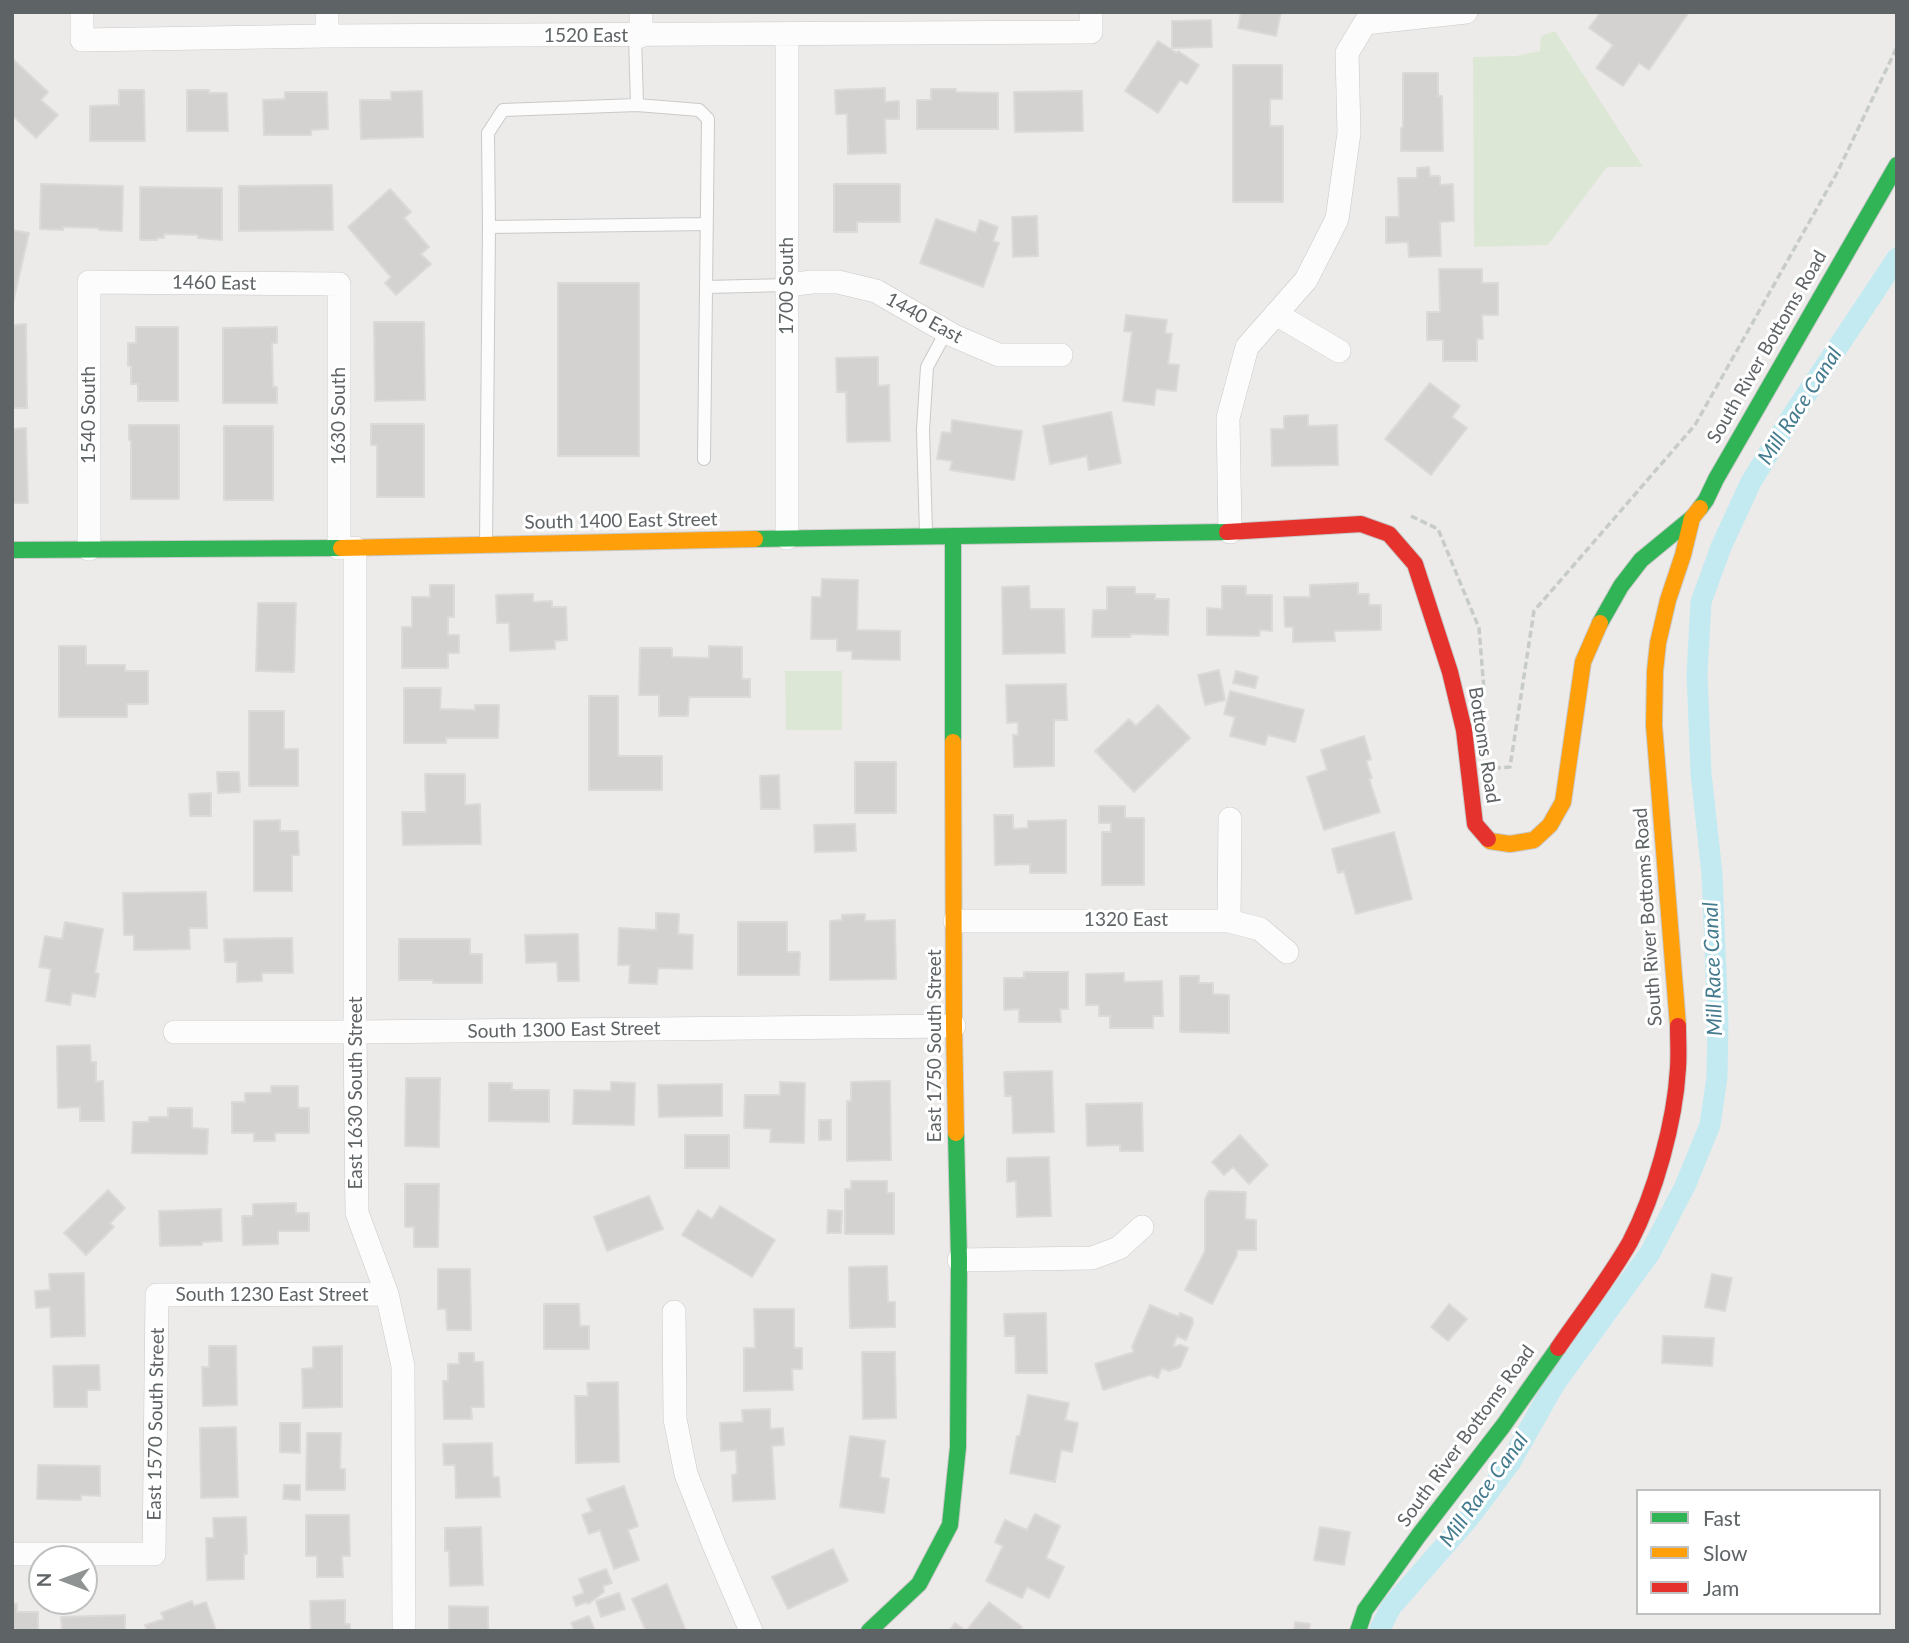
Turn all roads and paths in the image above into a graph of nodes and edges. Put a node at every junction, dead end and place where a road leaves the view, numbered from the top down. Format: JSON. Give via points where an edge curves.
{"nodes":[{"id":1,"x":82,"y":12,"type":"edge"},
{"id":2,"x":327,"y":12,"type":"edge"},
{"id":3,"x":641,"y":12,"type":"edge"},
{"id":4,"x":1466,"y":12,"type":"edge"},
{"id":5,"x":1091,"y":22,"type":"edge"},
{"id":6,"x":787,"y":35,"type":"junction"},
{"id":7,"x":327,"y":36,"type":"junction"},
{"id":8,"x":638,"y":36,"type":"junction"},
{"id":9,"x":1897,"y":47,"type":"edge"},
{"id":10,"x":637,"y":105,"type":"junction"},
{"id":11,"x":1897,"y":165,"type":"edge"},
{"id":12,"x":707,"y":224,"type":"junction"},
{"id":13,"x":489,"y":227,"type":"junction"},
{"id":14,"x":89,"y":282,"type":"joint"},
{"id":15,"x":339,"y":284,"type":"joint"},
{"id":16,"x":787,"y":285,"type":"junction"},
{"id":17,"x":706,"y":288,"type":"junction"},
{"id":18,"x":1276,"y":314,"type":"junction"},
{"id":19,"x":946,"y":332,"type":"junction"},
{"id":20,"x":1339,"y":351,"type":"dead end"},
{"id":21,"x":1061,"y":355,"type":"dead end"},
{"id":22,"x":704,"y":459,"type":"dead end"},
{"id":23,"x":1400,"y":511,"type":"dead end"},
{"id":24,"x":1692,"y":518,"type":"junction"},
{"id":25,"x":1230,"y":532,"type":"junction"},
{"id":26,"x":926,"y":537,"type":"junction"},
{"id":27,"x":953,"y":537,"type":"junction"},
{"id":28,"x":787,"y":538,"type":"junction"},
{"id":29,"x":486,"y":545,"type":"junction"},
{"id":30,"x":347,"y":548,"type":"junction"},
{"id":31,"x":89,"y":549,"type":"junction"},
{"id":32,"x":12,"y":550,"type":"edge"},
{"id":33,"x":1484,"y":694,"type":"dead end"},
{"id":34,"x":1489,"y":761,"type":"dead end"},
{"id":35,"x":1230,"y":818,"type":"dead end"},
{"id":36,"x":955,"y":920,"type":"junction"},
{"id":37,"x":1229,"y":920,"type":"junction"},
{"id":38,"x":1287,"y":952,"type":"dead end"},
{"id":39,"x":954,"y":1026,"type":"junction"},
{"id":40,"x":175,"y":1031,"type":"dead end"},
{"id":41,"x":355,"y":1032,"type":"junction"},
{"id":42,"x":1142,"y":1227,"type":"dead end"},
{"id":43,"x":959,"y":1261,"type":"junction"},
{"id":44,"x":387,"y":1294,"type":"junction"},
{"id":45,"x":157,"y":1295,"type":"joint"},
{"id":46,"x":674,"y":1312,"type":"dead end"},
{"id":47,"x":12,"y":1554,"type":"edge"},
{"id":48,"x":404,"y":1631,"type":"edge"},
{"id":49,"x":751,"y":1631,"type":"edge"},
{"id":50,"x":869,"y":1631,"type":"edge"},
{"id":51,"x":1358,"y":1631,"type":"edge"}],
"edges":[{"from":1,"to":7,"type":"street","name":"1520 East","via":[[82,40]]},
{"from":2,"to":7,"type":"street"},
{"from":3,"to":8,"type":"street"},
{"from":4,"to":18,"type":"street","via":[[1366,23],[1347,53],[1349,132],[1337,219],[1306,280]]},
{"from":5,"to":6,"type":"street","name":"1520 East"},
{"from":6,"to":8,"type":"street","name":"1520 East"},
{"from":6,"to":16,"type":"street","name":"1700 South"},
{"from":7,"to":8,"type":"street","name":"1520 East"},
{"from":8,"to":10,"type":"lane"},
{"from":9,"to":34,"type":"path","via":[[1838,171],[1695,425],[1534,611],[1510,767],[1498,768]]},
{"from":10,"to":12,"type":"lane","via":[[699,110],[708,119]]},
{"from":10,"to":13,"type":"lane","via":[[503,110],[488,133]]},
{"from":11,"to":24,"type":"street","name":"South River Bottoms Road"},
{"from":12,"to":13,"type":"lane"},
{"from":12,"to":17,"type":"lane"},
{"from":13,"to":29,"type":"lane"},
{"from":14,"to":15,"type":"street","name":"1460 East"},
{"from":14,"to":31,"type":"street","name":"1540 South"},
{"from":15,"to":30,"type":"street","name":"1630 South"},
{"from":16,"to":17,"type":"lane"},
{"from":16,"to":19,"type":"street","name":"1440 East","via":[[838,282],[876,291]]},
{"from":16,"to":28,"type":"street","name":"1700 South"},
{"from":17,"to":22,"type":"lane"},
{"from":18,"to":20,"type":"street"},
{"from":18,"to":25,"type":"street","via":[[1247,347],[1228,418]]},
{"from":19,"to":21,"type":"street","name":"1440 East","via":[[999,355]]},
{"from":19,"to":26,"type":"lane","via":[[927,367],[923,430]]},
{"from":23,"to":33,"type":"path","via":[[1438,529],[1479,628]]},
{"from":24,"to":25,"type":"street","name":"Bottoms Road","via":[[1641,560],[1603,615],[1583,662],[1563,802],[1550,825],[1534,840],[1510,844],[1490,841],[1475,824],[1464,730],[1450,672],[1415,564],[1389,534],[1361,524]]},
{"from":24,"to":51,"type":"street","name":"South River Bottoms Road","via":[[1668,600],[1655,671],[1654,725],[1678,1069],[1670,1128],[1653,1186],[1630,1241],[1598,1292],[1424,1528],[1366,1610]]},
{"from":25,"to":27,"type":"street","name":"South 1400 East Street"},
{"from":26,"to":27,"type":"street","name":"South 1400 East Street"},
{"from":26,"to":28,"type":"street","name":"South 1400 East Street"},
{"from":27,"to":36,"type":"street","name":"East 1750 South Street"},
{"from":28,"to":29,"type":"street","name":"South 1400 East Street"},
{"from":29,"to":30,"type":"street","name":"South 1400 East Street"},
{"from":30,"to":31,"type":"street","name":"South 1400 East Street"},
{"from":30,"to":41,"type":"street","name":"East 1630 South Street"},
{"from":31,"to":32,"type":"street","name":"South 1400 East Street"},
{"from":35,"to":37,"type":"street"},
{"from":36,"to":37,"type":"street","name":"1320 East"},
{"from":36,"to":39,"type":"street","name":"East 1750 South Street"},
{"from":37,"to":38,"type":"street","name":"1320 East","via":[[1261,929]]},
{"from":39,"to":41,"type":"street","name":"South 1300 East Street"},
{"from":39,"to":43,"type":"street","name":"East 1750 South Street"},
{"from":40,"to":41,"type":"street","name":"South 1300 East Street"},
{"from":41,"to":44,"type":"street","name":"East 1630 South Street","via":[[356,1213]]},
{"from":42,"to":43,"type":"street","via":[[1119,1248],[1092,1258]]},
{"from":43,"to":50,"type":"street","name":"East 1750 South Street","via":[[958,1447],[950,1525],[919,1584],[890,1617]]},
{"from":44,"to":45,"type":"street","name":"South 1230 East Street"},
{"from":44,"to":48,"type":"street","name":"East 1630 South Street","via":[[403,1366]]},
{"from":45,"to":47,"type":"street","name":"East 1570 South Street","via":[[154,1554]]},
{"from":46,"to":49,"type":"street","via":[[675,1419],[687,1474]]}]}
